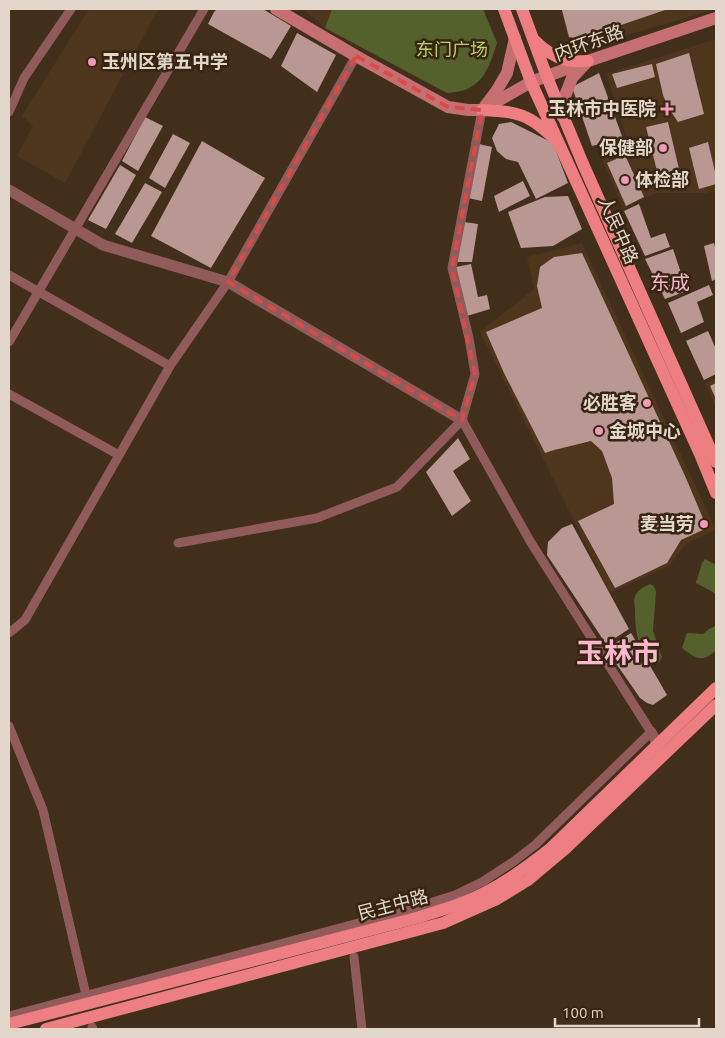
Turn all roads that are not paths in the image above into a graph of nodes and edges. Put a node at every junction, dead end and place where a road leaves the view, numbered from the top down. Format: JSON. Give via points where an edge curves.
{"nodes":[{"id":1,"x":71,"y":9,"type":"edge"},
{"id":2,"x":204,"y":9,"type":"edge"},
{"id":3,"x":276,"y":9,"type":"edge"},
{"id":4,"x":504,"y":9,"type":"edge"},
{"id":5,"x":522,"y":9,"type":"edge"},
{"id":6,"x":716,"y":18,"type":"edge"},
{"id":7,"x":514,"y":38,"type":"junction"},
{"id":8,"x":533,"y":39,"type":"junction"},
{"id":9,"x":356,"y":56,"type":"junction"},
{"id":10,"x":588,"y":60,"type":"junction"},
{"id":11,"x":547,"y":77,"type":"junction"},
{"id":12,"x":531,"y":82,"type":"junction"},
{"id":13,"x":482,"y":110,"type":"junction"},
{"id":14,"x":9,"y":112,"type":"edge"},
{"id":15,"x":562,"y":116,"type":"junction"},
{"id":16,"x":559,"y":142,"type":"junction"},
{"id":17,"x":9,"y":190,"type":"edge"},
{"id":18,"x":74,"y":228,"type":"junction"},
{"id":19,"x":9,"y":275,"type":"edge"},
{"id":20,"x":228,"y":282,"type":"junction"},
{"id":21,"x":38,"y":292,"type":"junction"},
{"id":22,"x":9,"y":342,"type":"edge"},
{"id":23,"x":170,"y":366,"type":"junction"},
{"id":24,"x":9,"y":394,"type":"edge"},
{"id":25,"x":462,"y":420,"type":"junction"},
{"id":26,"x":119,"y":455,"type":"junction"},
{"id":27,"x":716,"y":462,"type":"edge"},
{"id":28,"x":716,"y":492,"type":"edge"},
{"id":29,"x":178,"y":543,"type":"dead end"},
{"id":30,"x":9,"y":633,"type":"edge"},
{"id":31,"x":716,"y":688,"type":"edge"},
{"id":32,"x":716,"y":705,"type":"edge"},
{"id":33,"x":9,"y":726,"type":"edge"},
{"id":34,"x":651,"y":732,"type":"junction"},
{"id":35,"x":658,"y":744,"type":"junction"},
{"id":36,"x":354,"y":957,"type":"dead end"},
{"id":37,"x":86,"y":996,"type":"junction"},
{"id":38,"x":9,"y":1016,"type":"edge"},
{"id":39,"x":9,"y":1024,"type":"edge"},
{"id":40,"x":46,"y":1029,"type":"edge"},
{"id":41,"x":362,"y":1029,"type":"edge"}],
"edges":[{"from":1,"to":14,"type":"street","via":[[24,78]]},
{"from":2,"to":18,"type":"street"},
{"from":3,"to":9,"type":"main road"},
{"from":4,"to":7,"type":"main road","name":"人民中路"},
{"from":5,"to":8,"type":"main road","name":"人民中路"},
{"from":6,"to":10,"type":"main road","name":"内环东路"},
{"from":7,"to":12,"type":"main road","name":"人民中路"},
{"from":7,"to":13,"type":"main road","via":[[507,73]]},
{"from":8,"to":10,"type":"main road","via":[[542,48],[567,61]]},
{"from":8,"to":11,"type":"main road","name":"人民中路"},
{"from":9,"to":13,"type":"main road","via":[[448,107]]},
{"from":9,"to":20,"type":"street"},
{"from":10,"to":11,"type":"main road","name":"内环东路"},
{"from":10,"to":15,"type":"main road","via":[[572,78],[564,96]]},
{"from":11,"to":12,"type":"main road","name":"内环东路"},
{"from":11,"to":15,"type":"main road","name":"人民中路"},
{"from":12,"to":13,"type":"main road","name":"内环东路"},
{"from":12,"to":16,"type":"main road","name":"人民中路"},
{"from":13,"to":16,"type":"main road","via":[[516,114],[532,120]]},
{"from":13,"to":25,"type":"street","via":[[452,268],[476,374]]},
{"from":15,"to":27,"type":"main road","name":"人民中路"},
{"from":16,"to":28,"type":"main road","name":"人民中路"},
{"from":17,"to":18,"type":"street"},
{"from":18,"to":20,"type":"street","via":[[103,245]]},
{"from":18,"to":21,"type":"street"},
{"from":19,"to":21,"type":"street"},
{"from":20,"to":23,"type":"street"},
{"from":20,"to":25,"type":"street"},
{"from":21,"to":22,"type":"street"},
{"from":21,"to":23,"type":"street"},
{"from":23,"to":26,"type":"street"},
{"from":24,"to":26,"type":"street"},
{"from":25,"to":29,"type":"street","via":[[396,487],[317,518]]},
{"from":25,"to":34,"type":"street","via":[[530,541]]},
{"from":26,"to":30,"type":"street","via":[[25,620]]},
{"from":31,"to":35,"type":"main road","name":"民主中路"},
{"from":32,"to":40,"type":"main road","name":"民主中路","via":[[565,849],[528,880],[496,899],[443,923]]},
{"from":33,"to":37,"type":"street","via":[[43,810]]},
{"from":34,"to":35,"type":"street"},
{"from":34,"to":37,"type":"street","via":[[535,845],[468,889],[411,909]]},
{"from":35,"to":39,"type":"main road","name":"民主中路","via":[[550,849],[494,888],[464,902]]},
{"from":36,"to":41,"type":"street"},
{"from":37,"to":38,"type":"street"}]}
